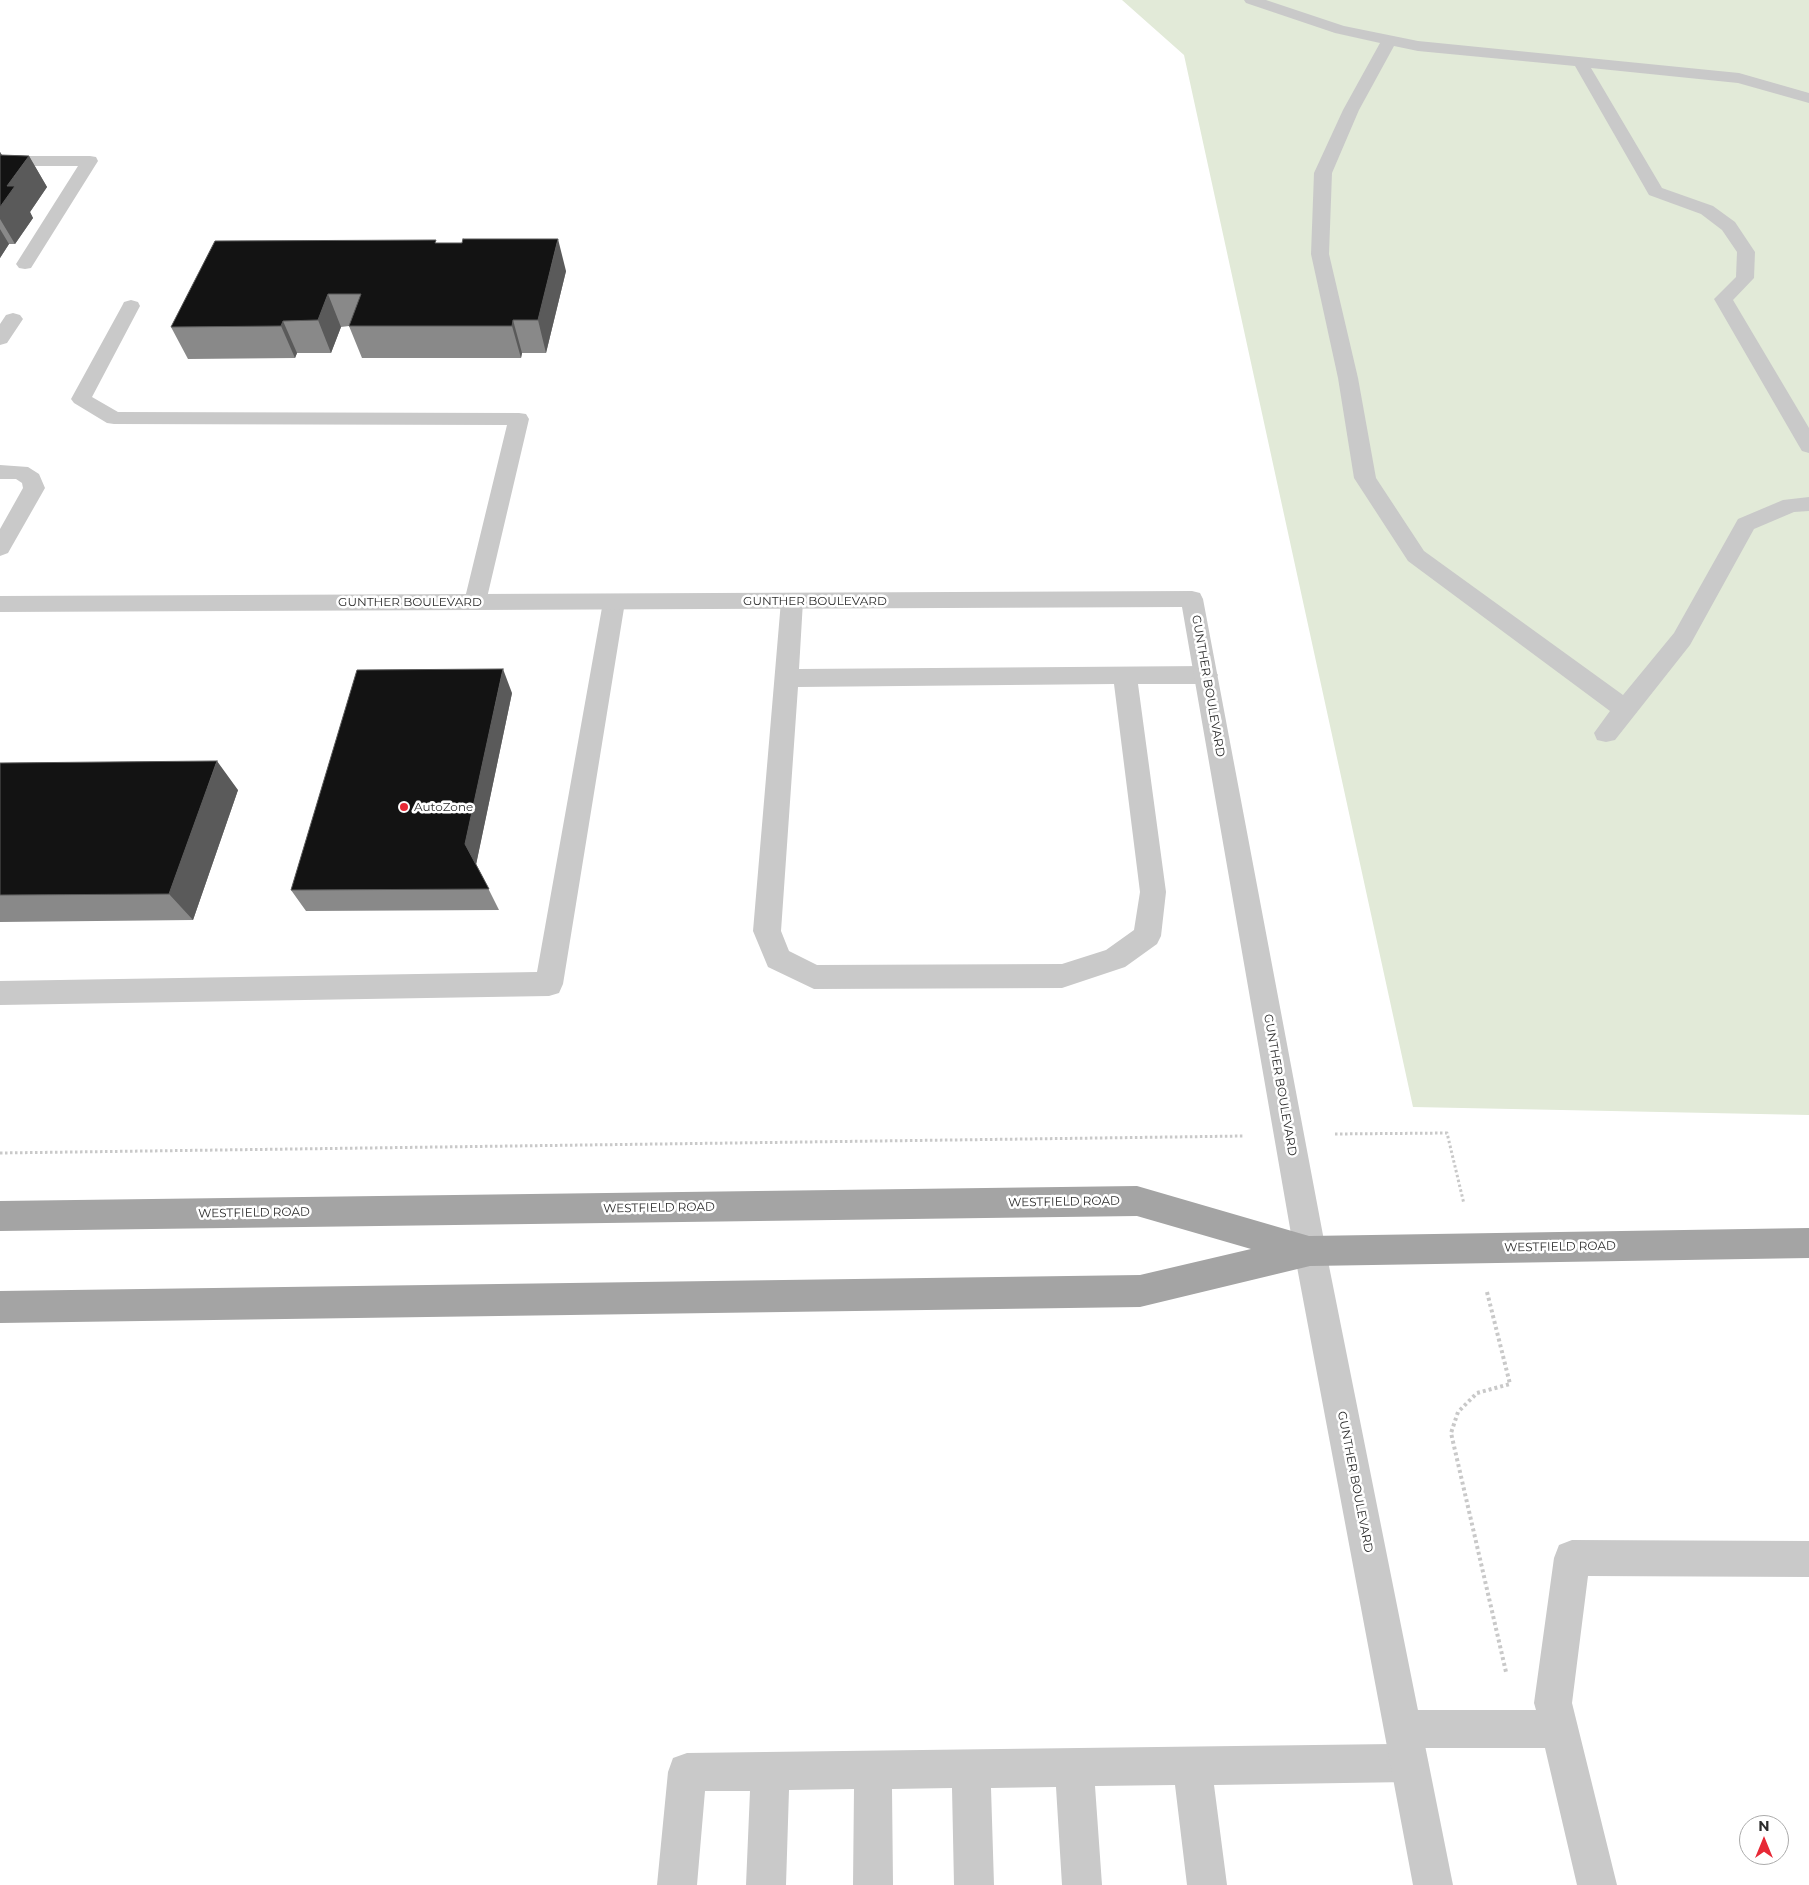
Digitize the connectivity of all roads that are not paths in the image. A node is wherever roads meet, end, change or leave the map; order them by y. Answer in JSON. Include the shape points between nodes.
{"nodes":[{"id":1,"x":1252,"y":0,"type":"edge"},
{"id":2,"x":1389,"y":40,"type":"junction"},
{"id":3,"x":1580,"y":62,"type":"junction"},
{"id":4,"x":1809,"y":98,"type":"edge"},
{"id":5,"x":0,"y":161,"type":"edge"},
{"id":6,"x":25,"y":264,"type":"dead end"},
{"id":7,"x":131,"y":306,"type":"dead end"},
{"id":8,"x":13,"y":320,"type":"dead end"},
{"id":9,"x":0,"y":339,"type":"edge"},
{"id":10,"x":1809,"y":446,"type":"edge"},
{"id":11,"x":0,"y":472,"type":"edge"},
{"id":12,"x":1809,"y":504,"type":"edge"},
{"id":13,"x":0,"y":548,"type":"edge"},
{"id":14,"x":792,"y":601,"type":"junction"},
{"id":15,"x":475,"y":602,"type":"junction"},
{"id":16,"x":614,"y":602,"type":"junction"},
{"id":17,"x":0,"y":604,"type":"edge"},
{"id":18,"x":1124,"y":676,"type":"junction"},
{"id":19,"x":1206,"y":676,"type":"junction"},
{"id":20,"x":786,"y":678,"type":"junction"},
{"id":21,"x":1625,"y":710,"type":"junction"},
{"id":22,"x":1606,"y":733,"type":"dead end"},
{"id":23,"x":0,"y":993,"type":"edge"},
{"id":24,"x":0,"y":1216,"type":"edge"},
{"id":25,"x":1809,"y":1243,"type":"edge"},
{"id":26,"x":1310,"y":1251,"type":"junction"},
{"id":27,"x":0,"y":1307,"type":"edge"},
{"id":28,"x":1809,"y":1559,"type":"edge"},
{"id":29,"x":1559,"y":1730,"type":"junction"},
{"id":30,"x":1406,"y":1746,"type":"junction"},
{"id":31,"x":1192,"y":1766,"type":"junction"},
{"id":32,"x":1074,"y":1767,"type":"junction"},
{"id":33,"x":873,"y":1769,"type":"junction"},
{"id":34,"x":970,"y":1769,"type":"junction"},
{"id":35,"x":770,"y":1770,"type":"junction"},
{"id":36,"x":677,"y":1885,"type":"edge"},
{"id":37,"x":766,"y":1885,"type":"edge"},
{"id":38,"x":873,"y":1885,"type":"edge"},
{"id":39,"x":974,"y":1885,"type":"edge"},
{"id":40,"x":1082,"y":1885,"type":"edge"},
{"id":41,"x":1207,"y":1885,"type":"edge"},
{"id":42,"x":1433,"y":1885,"type":"edge"},
{"id":43,"x":1597,"y":1885,"type":"edge"}],
"edges":[{"from":1,"to":2,"type":"street","via":[[1340,30]]},
{"from":2,"to":3,"type":"street","via":[[1418,46]]},
{"from":2,"to":21,"type":"street","via":[[1323,173],[1320,254],[1348,378],[1365,478],[1416,556]]},
{"from":3,"to":4,"type":"street","via":[[1739,78]]},
{"from":3,"to":10,"type":"street","via":[[1655,191],[1708,210],[1729,226],[1746,252],[1745,278],[1723,299]]},
{"from":5,"to":6,"type":"street","via":[[90,160]]},
{"from":7,"to":15,"type":"street","via":[[81,399],[114,418],[519,420]]},
{"from":8,"to":9,"type":"street"},
{"from":11,"to":13,"type":"street","via":[[20,472],[31,479],[34,488]]},
{"from":12,"to":21,"type":"street","via":[[1791,505],[1746,524],[1682,640]]},
{"from":14,"to":16,"type":"street","name":"GUNTHER BOULEVARD"},
{"from":14,"to":19,"type":"street","name":"GUNTHER BOULEVARD","via":[[1192,600]]},
{"from":14,"to":20,"type":"street"},
{"from":15,"to":16,"type":"street","name":"GUNTHER BOULEVARD"},
{"from":15,"to":17,"type":"street","name":"GUNTHER BOULEVARD"},
{"from":16,"to":23,"type":"street","via":[[549,984]]},
{"from":18,"to":19,"type":"street"},
{"from":18,"to":20,"type":"street"},
{"from":18,"to":20,"type":"street","via":[[1153,892],[1146,936],[1115,959],[1062,976],[814,977],[778,959],[767,931]]},
{"from":19,"to":26,"type":"street","name":"GUNTHER BOULEVARD"},
{"from":21,"to":22,"type":"street"},
{"from":24,"to":26,"type":"main road","name":"WESTFIELD ROAD","via":[[1137,1201]]},
{"from":25,"to":26,"type":"main road","name":"WESTFIELD ROAD"},
{"from":26,"to":27,"type":"main road","name":"WESTFIELD ROAD","via":[[1140,1291]]},
{"from":26,"to":30,"type":"street","name":"GUNTHER BOULEVARD"},
{"from":28,"to":29,"type":"street","via":[[1572,1558],[1553,1703]]},
{"from":29,"to":30,"type":"street"},
{"from":29,"to":43,"type":"street"},
{"from":30,"to":31,"type":"street"},
{"from":30,"to":42,"type":"street","name":"GUNTHER BOULEVARD"},
{"from":31,"to":32,"type":"street"},
{"from":31,"to":41,"type":"street"},
{"from":32,"to":34,"type":"street"},
{"from":32,"to":40,"type":"street"},
{"from":33,"to":34,"type":"street"},
{"from":33,"to":35,"type":"street"},
{"from":33,"to":38,"type":"street"},
{"from":34,"to":39,"type":"street"},
{"from":35,"to":36,"type":"street","via":[[687,1772]]},
{"from":35,"to":37,"type":"street"}]}
